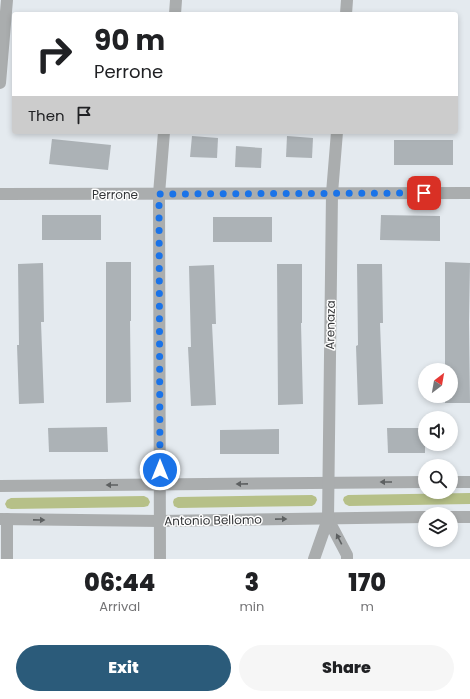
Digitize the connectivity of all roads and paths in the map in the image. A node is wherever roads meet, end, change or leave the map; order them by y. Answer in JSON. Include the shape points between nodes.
{"nodes":[{"id":1,"x":7,"y":0,"type":"edge"},
{"id":2,"x":176,"y":0,"type":"edge"},
{"id":3,"x":347,"y":0,"type":"edge"},
{"id":4,"x":175,"y":12,"type":"edge"},
{"id":5,"x":346,"y":12,"type":"edge"},
{"id":6,"x":0,"y":83,"type":"edge"},
{"id":7,"x":164,"y":134,"type":"edge"},
{"id":8,"x":337,"y":134,"type":"edge"},
{"id":9,"x":470,"y":192,"type":"edge"},
{"id":10,"x":0,"y":194,"type":"edge"},
{"id":11,"x":159,"y":194,"type":"junction"},
{"id":12,"x":332,"y":194,"type":"junction"},
{"id":13,"x":418,"y":482,"type":"edge"},
{"id":14,"x":458,"y":482,"type":"edge"},
{"id":15,"x":470,"y":482,"type":"edge"},
{"id":16,"x":328,"y":483,"type":"junction"},
{"id":17,"x":160,"y":485,"type":"junction"},
{"id":18,"x":0,"y":486,"type":"edge"},
{"id":19,"x":418,"y":517,"type":"edge"},
{"id":20,"x":458,"y":517,"type":"edge"},
{"id":21,"x":470,"y":517,"type":"edge"},
{"id":22,"x":3,"y":519,"type":"edge"},
{"id":23,"x":328,"y":519,"type":"junction"},
{"id":24,"x":160,"y":521,"type":"junction"},
{"id":25,"x":7,"y":559,"type":"edge"},
{"id":26,"x":160,"y":559,"type":"edge"},
{"id":27,"x":314,"y":559,"type":"edge"},
{"id":28,"x":347,"y":559,"type":"edge"}],
"edges":[{"from":1,"to":6,"type":"street"},
{"from":2,"to":4,"type":"street"},
{"from":3,"to":5,"type":"street"},
{"from":7,"to":11,"type":"street"},
{"from":8,"to":12,"type":"street","name":"Arenaza"},
{"from":9,"to":12,"type":"street","name":"Perrone"},
{"from":10,"to":11,"type":"street","name":"Perrone"},
{"from":11,"to":12,"type":"street","name":"Perrone"},
{"from":11,"to":17,"type":"street"},
{"from":12,"to":16,"type":"street","name":"Arenaza"},
{"from":13,"to":16,"type":"street","one_way":true},
{"from":14,"to":15,"type":"street"},
{"from":16,"to":17,"type":"street","one_way":true},
{"from":16,"to":23,"type":"street","name":"Arenaza"},
{"from":17,"to":18,"type":"street","one_way":true},
{"from":17,"to":24,"type":"street"},
{"from":19,"to":23,"type":"street","name":"Antonio Bellomo"},
{"from":20,"to":21,"type":"street"},
{"from":22,"to":24,"type":"street","name":"Antonio Bellomo","one_way":true},
{"from":22,"to":25,"type":"street"},
{"from":24,"to":23,"type":"street","name":"Antonio Bellomo","one_way":true},
{"from":23,"to":27,"type":"street","name":"Arenaza"},
{"from":28,"to":23,"type":"street","name":"Arenaza","one_way":true},
{"from":24,"to":26,"type":"street"}]}
